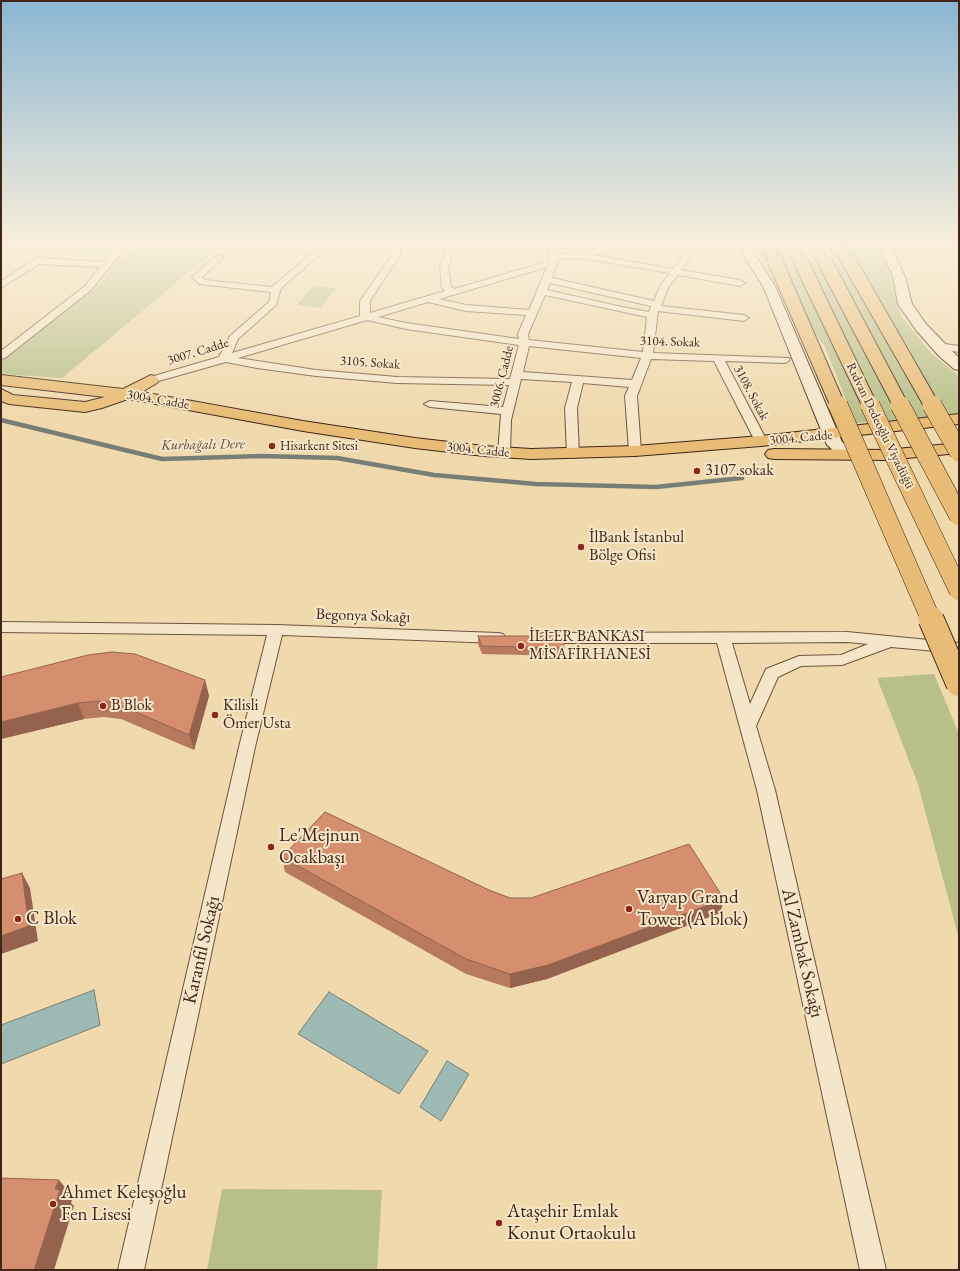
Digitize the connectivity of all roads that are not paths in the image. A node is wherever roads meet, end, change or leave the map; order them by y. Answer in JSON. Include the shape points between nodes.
{"nodes":[{"id":1,"x":70,"y":302,"type":"edge"},
{"id":2,"x":272,"y":302,"type":"edge"},
{"id":3,"x":365,"y":302,"type":"edge"},
{"id":4,"x":416,"y":302,"type":"edge"},
{"id":5,"x":442,"y":302,"type":"edge"},
{"id":6,"x":538,"y":302,"type":"edge"},
{"id":7,"x":588,"y":302,"type":"edge"},
{"id":8,"x":630,"y":302,"type":"edge"},
{"id":9,"x":657,"y":302,"type":"edge"},
{"id":10,"x":776,"y":302,"type":"edge"},
{"id":11,"x":793,"y":302,"type":"edge"},
{"id":12,"x":820,"y":302,"type":"edge"},
{"id":13,"x":846,"y":302,"type":"edge"},
{"id":14,"x":873,"y":302,"type":"edge"},
{"id":15,"x":905,"y":302,"type":"edge"},
{"id":16,"x":654,"y":309,"type":"junction"},
{"id":17,"x":533,"y":313,"type":"junction"},
{"id":18,"x":365,"y":317,"type":"junction"},
{"id":19,"x":744,"y":318,"type":"dead end"},
{"id":20,"x":525,"y":343,"type":"junction"},
{"id":21,"x":938,"y":346,"type":"junction"},
{"id":22,"x":959,"y":349,"type":"edge"},
{"id":23,"x":1,"y":356,"type":"edge"},
{"id":24,"x":648,"y":356,"type":"junction"},
{"id":25,"x":717,"y":357,"type":"junction"},
{"id":26,"x":224,"y":358,"type":"junction"},
{"id":27,"x":785,"y":360,"type":"dead end"},
{"id":28,"x":959,"y":366,"type":"edge"},
{"id":29,"x":516,"y":379,"type":"junction"},
{"id":30,"x":1,"y":380,"type":"edge"},
{"id":31,"x":151,"y":380,"type":"junction"},
{"id":32,"x":578,"y":380,"type":"junction"},
{"id":33,"x":635,"y":384,"type":"junction"},
{"id":34,"x":1,"y":394,"type":"edge"},
{"id":35,"x":116,"y":398,"type":"junction"},
{"id":36,"x":166,"y":401,"type":"junction"},
{"id":37,"x":430,"y":404,"type":"dead end"},
{"id":38,"x":508,"y":411,"type":"junction"},
{"id":39,"x":959,"y":419,"type":"edge"},
{"id":40,"x":830,"y":435,"type":"junction"},
{"id":41,"x":761,"y":441,"type":"junction"},
{"id":42,"x":959,"y":448,"type":"edge"},
{"id":43,"x":504,"y":452,"type":"junction"},
{"id":44,"x":635,"y":452,"type":"junction"},
{"id":45,"x":959,"y":452,"type":"edge"},
{"id":46,"x":847,"y":453,"type":"junction"},
{"id":47,"x":574,"y":454,"type":"junction"},
{"id":48,"x":959,"y":516,"type":"edge"},
{"id":49,"x":959,"y":591,"type":"edge"},
{"id":50,"x":1,"y":627,"type":"edge"},
{"id":51,"x":276,"y":630,"type":"junction"},
{"id":52,"x":515,"y":638,"type":"edge"},
{"id":53,"x":531,"y":638,"type":"edge"},
{"id":54,"x":723,"y":638,"type":"junction"},
{"id":55,"x":890,"y":641,"type":"junction"},
{"id":56,"x":959,"y":648,"type":"edge"},
{"id":57,"x":959,"y":684,"type":"edge"},
{"id":58,"x":748,"y":726,"type":"junction"},
{"id":59,"x":131,"y":1270,"type":"edge"},
{"id":60,"x":873,"y":1270,"type":"edge"}],
"edges":[{"from":1,"to":23,"type":"street"},
{"from":2,"to":26,"type":"street","via":[[234,338]]},
{"from":3,"to":18,"type":"street"},
{"from":4,"to":18,"type":"street","name":"3007. Cadde"},
{"from":5,"to":17,"type":"street","via":[[466,308]]},
{"from":6,"to":17,"type":"street","name":"3006. Cadde"},
{"from":7,"to":16,"type":"street","via":[[622,310]]},
{"from":8,"to":16,"type":"street"},
{"from":9,"to":16,"type":"street"},
{"from":10,"to":40,"type":"main road"},
{"from":11,"to":57,"type":"main road","bridge":true},
{"from":12,"to":49,"type":"main road","name":"Rıdvan Dedeoğlu Viyadüğü","bridge":true},
{"from":13,"to":48,"type":"main road","name":"Rıdvan Dedeoğlu Viyadüğü","bridge":true},
{"from":14,"to":45,"type":"main road","bridge":true},
{"from":15,"to":21,"type":"main road"},
{"from":16,"to":19,"type":"street"},
{"from":16,"to":24,"type":"street"},
{"from":17,"to":20,"type":"street","name":"3006. Cadde","via":[[523,334]]},
{"from":18,"to":20,"type":"street","name":"3104. Sokak","via":[[406,326]]},
{"from":18,"to":26,"type":"street","name":"3007. Cadde"},
{"from":20,"to":24,"type":"street","name":"3104. Sokak"},
{"from":20,"to":29,"type":"street","name":"3006. Cadde"},
{"from":21,"to":22,"type":"street"},
{"from":21,"to":28,"type":"main road"},
{"from":24,"to":25,"type":"street","name":"3104. Sokak"},
{"from":24,"to":33,"type":"street"},
{"from":25,"to":27,"type":"street","name":"3104. Sokak"},
{"from":25,"to":41,"type":"street","name":"3108. Sokak"},
{"from":26,"to":29,"type":"street","name":"3105. Sokak","via":[[316,373],[382,379]]},
{"from":26,"to":31,"type":"street","name":"3007. Cadde"},
{"from":29,"to":32,"type":"street","name":"3105. Sokak"},
{"from":29,"to":38,"type":"street","name":"3006. Cadde"},
{"from":30,"to":35,"type":"main road","name":"3004. Cadde"},
{"from":31,"to":35,"type":"main road"},
{"from":31,"to":35,"type":"main road"},
{"from":31,"to":36,"type":"main road","via":[[148,390],[157,398]]},
{"from":32,"to":33,"type":"street","name":"3105. Sokak"},
{"from":32,"to":47,"type":"street","via":[[571,408]]},
{"from":33,"to":44,"type":"street","via":[[631,396]]},
{"from":34,"to":35,"type":"main road","via":[[9,399],[85,407]]},
{"from":35,"to":36,"type":"main road","name":"3004. Cadde"},
{"from":35,"to":46,"type":"main road","name":"3004. Cadde","via":[[434,457],[507,464],[569,468],[629,466],[777,454]]},
{"from":36,"to":43,"type":"main road","name":"3004. Cadde","via":[[422,444]]},
{"from":37,"to":38,"type":"street"},
{"from":38,"to":43,"type":"street","name":"3006. Cadde"},
{"from":39,"to":40,"type":"main road","name":"3004. Cadde"},
{"from":40,"to":41,"type":"main road","name":"3004. Cadde"},
{"from":40,"to":46,"type":"main road","via":[[835,446]]},
{"from":41,"to":44,"type":"main road","name":"3004. Cadde"},
{"from":42,"to":46,"type":"main road","name":"3004. Cadde","via":[[886,455]]},
{"from":43,"to":47,"type":"main road","name":"3004. Cadde"},
{"from":44,"to":47,"type":"main road","name":"3004. Cadde"},
{"from":50,"to":51,"type":"street","name":"Begonya Sokağı"},
{"from":51,"to":52,"type":"street","name":"Begonya Sokağı"},
{"from":51,"to":59,"type":"street","name":"Karanfil Sokağı","via":[[247,747]]},
{"from":53,"to":54,"type":"street"},
{"from":54,"to":55,"type":"street","via":[[847,637]]},
{"from":54,"to":58,"type":"street","name":"Al Zambak Sokağı"},
{"from":55,"to":56,"type":"street"},
{"from":55,"to":58,"type":"street","via":[[842,660],[799,661],[772,673]]},
{"from":58,"to":60,"type":"street","name":"Al Zambak Sokağı","via":[[766,790]]}]}
